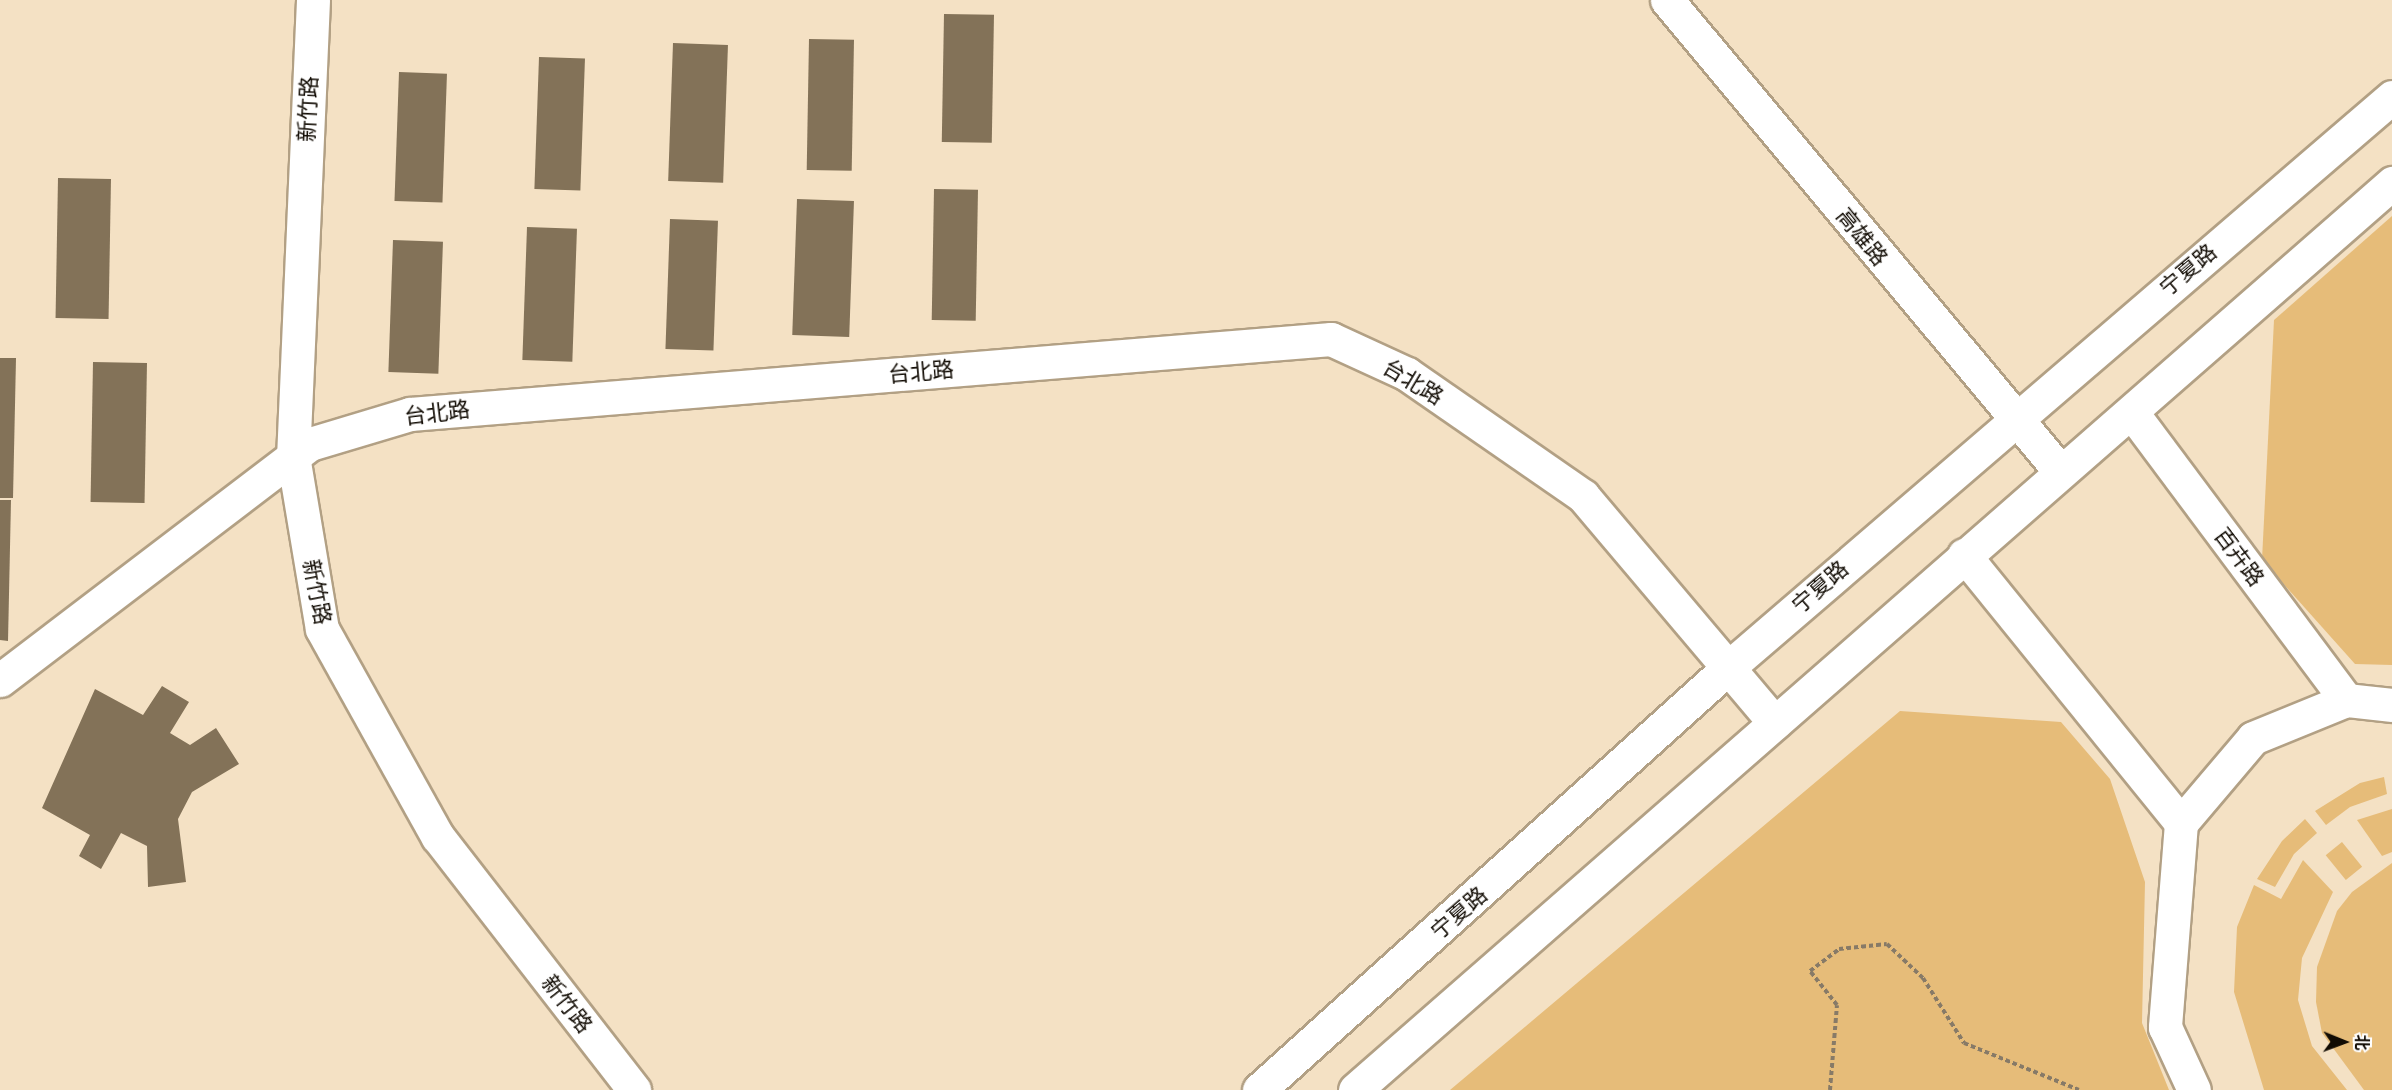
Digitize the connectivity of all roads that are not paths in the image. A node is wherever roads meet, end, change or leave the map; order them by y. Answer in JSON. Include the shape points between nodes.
{"nodes":[{"id":1,"x":313,"y":0,"type":"edge"},
{"id":2,"x":1667,"y":0,"type":"edge"},
{"id":3,"x":2392,"y":97,"type":"edge"},
{"id":4,"x":2392,"y":183,"type":"edge"},
{"id":5,"x":2133,"y":414,"type":"junction"},
{"id":6,"x":2012,"y":419,"type":"junction"},
{"id":7,"x":293,"y":456,"type":"junction"},
{"id":8,"x":2060,"y":471,"type":"junction"},
{"id":9,"x":1964,"y":555,"type":"junction"},
{"id":10,"x":1730,"y":666,"type":"junction"},
{"id":11,"x":0,"y":680,"type":"edge"},
{"id":12,"x":2346,"y":700,"type":"junction"},
{"id":13,"x":2392,"y":705,"type":"edge"},
{"id":14,"x":1775,"y":723,"type":"junction"},
{"id":15,"x":2181,"y":822,"type":"junction"},
{"id":16,"x":634,"y":1090,"type":"edge"},
{"id":17,"x":1259,"y":1090,"type":"edge"},
{"id":18,"x":1355,"y":1090,"type":"edge"},
{"id":19,"x":2194,"y":1090,"type":"edge"}],
"edges":[{"from":1,"to":7,"type":"street","name":"新竹路"},
{"from":2,"to":6,"type":"street","name":"高雄路"},
{"from":3,"to":6,"type":"street","name":"宁夏路"},
{"from":4,"to":5,"type":"street"},
{"from":5,"to":8,"type":"street"},
{"from":5,"to":12,"type":"street","name":"百卉路"},
{"from":6,"to":8,"type":"street","name":"高雄路"},
{"from":6,"to":10,"type":"street","name":"宁夏路"},
{"from":7,"to":10,"type":"street","name":"台北路","via":[[310,444],[410,414],[1332,339],[1407,374],[1583,496]]},
{"from":7,"to":11,"type":"street","name":"台北路"},
{"from":7,"to":16,"type":"street","name":"新竹路","via":[[322,629],[438,837]]},
{"from":8,"to":9,"type":"street"},
{"from":9,"to":14,"type":"street"},
{"from":9,"to":15,"type":"street"},
{"from":10,"to":14,"type":"street","name":"台北路"},
{"from":10,"to":17,"type":"street","name":"宁夏路"},
{"from":12,"to":13,"type":"street"},
{"from":12,"to":15,"type":"street","via":[[2253,738]]},
{"from":14,"to":18,"type":"street"},
{"from":15,"to":19,"type":"street","via":[[2166,1027]]}]}
